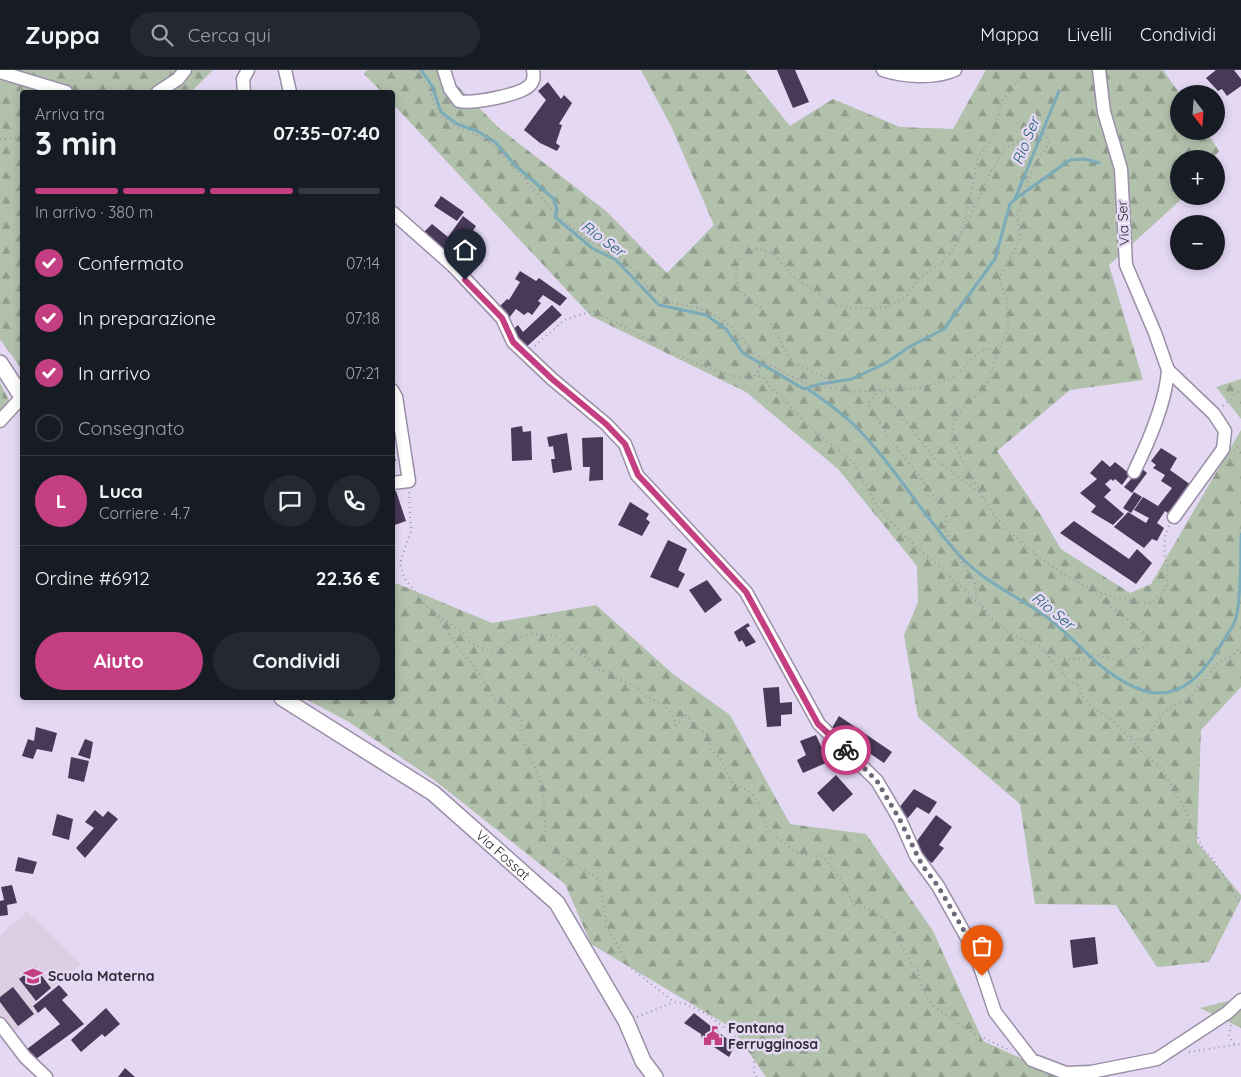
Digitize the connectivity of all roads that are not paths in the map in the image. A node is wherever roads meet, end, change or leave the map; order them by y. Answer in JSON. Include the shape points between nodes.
{"nodes":[{"id":1,"x":185,"y":70,"type":"edge"},
{"id":2,"x":248,"y":70,"type":"edge"},
{"id":3,"x":285,"y":70,"type":"edge"},
{"id":4,"x":444,"y":70,"type":"edge"},
{"id":5,"x":533,"y":70,"type":"edge"},
{"id":6,"x":883,"y":70,"type":"edge"},
{"id":7,"x":955,"y":70,"type":"edge"},
{"id":8,"x":1099,"y":70,"type":"edge"},
{"id":9,"x":0,"y":72,"type":"edge"},
{"id":10,"x":59,"y":90,"type":"edge"},
{"id":11,"x":161,"y":90,"type":"edge"},
{"id":12,"x":244,"y":90,"type":"edge"},
{"id":13,"x":290,"y":90,"type":"edge"},
{"id":14,"x":395,"y":215,"type":"edge"},
{"id":15,"x":0,"y":363,"type":"edge"},
{"id":16,"x":1168,"y":370,"type":"junction"},
{"id":17,"x":20,"y":394,"type":"edge"},
{"id":18,"x":395,"y":396,"type":"edge"},
{"id":19,"x":20,"y":399,"type":"edge"},
{"id":20,"x":0,"y":421,"type":"edge"},
{"id":21,"x":1134,"y":472,"type":"dead end"},
{"id":22,"x":395,"y":483,"type":"edge"},
{"id":23,"x":1174,"y":517,"type":"road end"},
{"id":24,"x":285,"y":700,"type":"edge"},
{"id":25,"x":1240,"y":1001,"type":"edge"},
{"id":26,"x":0,"y":1024,"type":"edge"},
{"id":27,"x":46,"y":1077,"type":"edge"},
{"id":28,"x":655,"y":1077,"type":"edge"}],
"edges":[{"from":1,"to":11,"type":"street"},
{"from":2,"to":12,"type":"street","via":[[243,79]]},
{"from":3,"to":13,"type":"street"},
{"from":4,"to":5,"type":"street","via":[[459,101],[467,103],[524,89],[531,84]]},
{"from":6,"to":7,"type":"street","via":[[896,74],[945,74]]},
{"from":8,"to":16,"type":"street","name":"Via Ser","via":[[1104,112],[1121,169],[1126,265]]},
{"from":9,"to":10,"type":"street"},
{"from":14,"to":25,"type":"street","via":[[453,266],[502,318],[513,342],[625,444],[638,475],[746,592],[818,724],[877,781],[916,856],[938,886],[975,952],[995,1012],[1032,1060],[1066,1073],[1091,1072],[1156,1058],[1176,1048]]},
{"from":15,"to":17,"type":"street"},
{"from":16,"to":21,"type":"street","name":"Via Ser","via":[[1159,413]]},
{"from":16,"to":23,"type":"street","name":"Via Ser","via":[[1214,414],[1225,430],[1223,449]]},
{"from":18,"to":22,"type":"street","via":[[409,481]]},
{"from":19,"to":20,"type":"street"},
{"from":24,"to":28,"type":"street","name":"Via Fossat","via":[[432,793],[557,904],[626,1021],[643,1061]]},
{"from":26,"to":27,"type":"street","via":[[25,1057]]}]}
